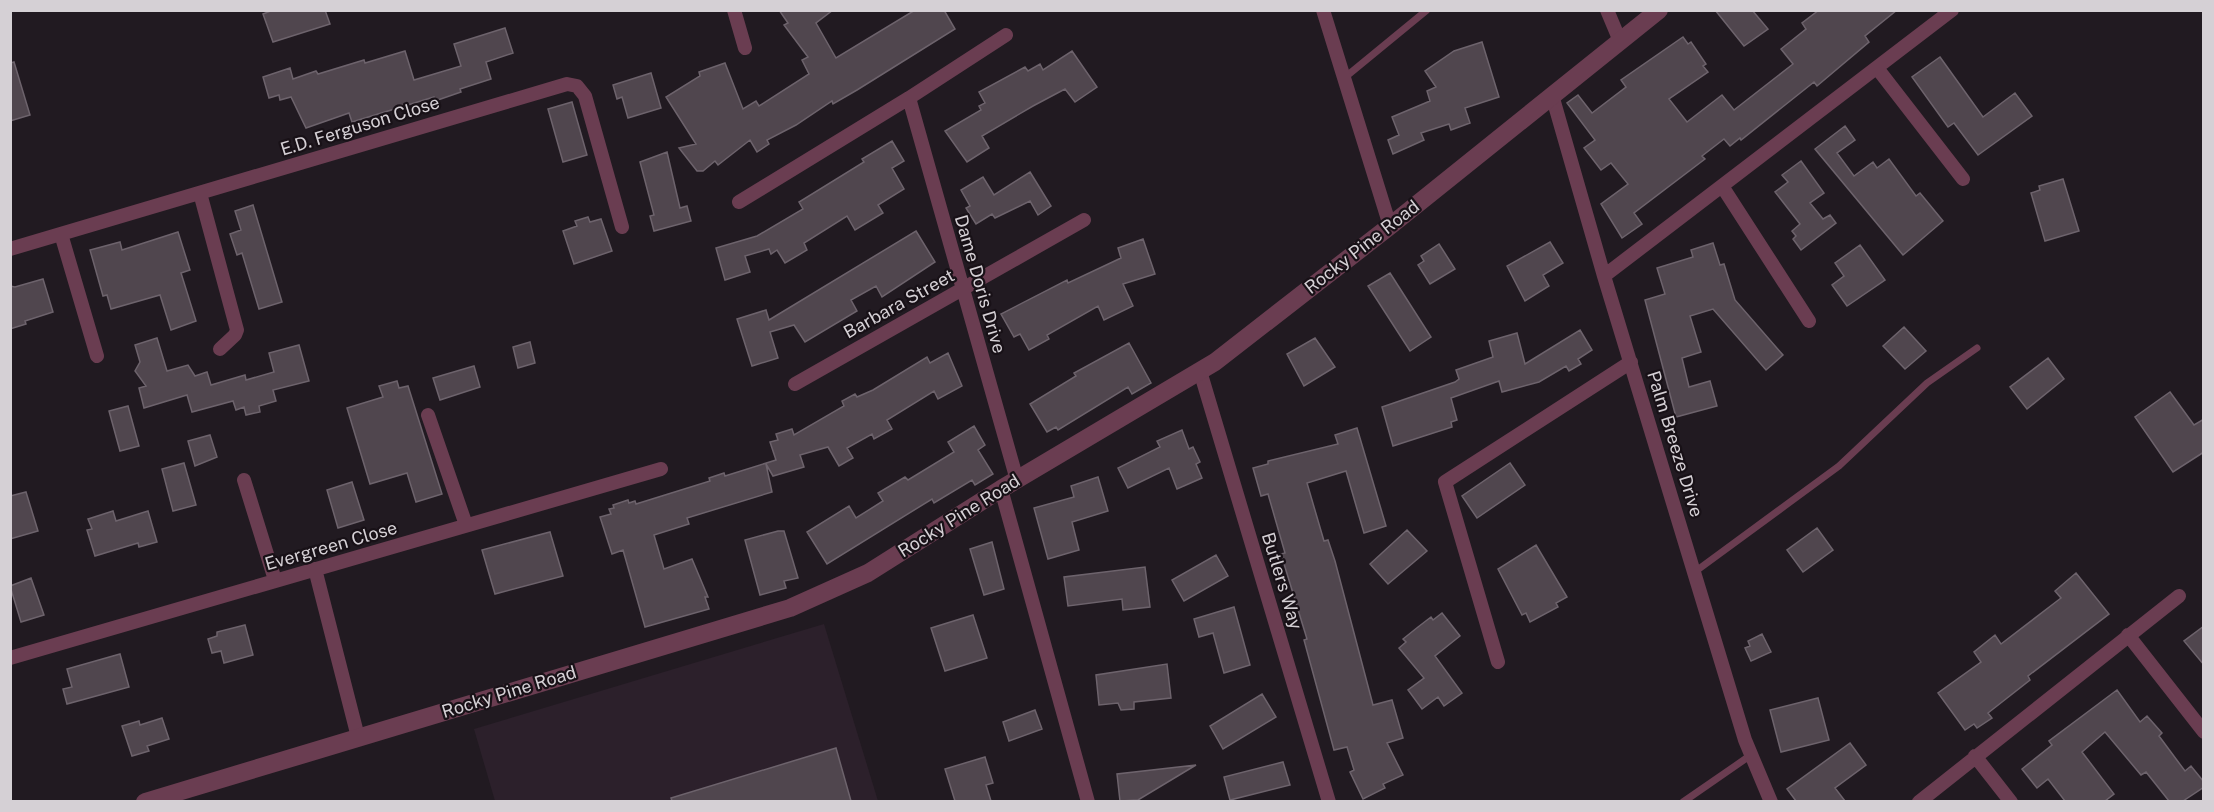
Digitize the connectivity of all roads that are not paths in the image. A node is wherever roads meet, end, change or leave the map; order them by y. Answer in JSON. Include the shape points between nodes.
{"nodes":[{"id":1,"x":734,"y":10,"type":"edge"},
{"id":2,"x":1323,"y":10,"type":"edge"},
{"id":3,"x":1427,"y":10,"type":"edge"},
{"id":4,"x":1606,"y":10,"type":"edge"},
{"id":5,"x":1659,"y":10,"type":"edge"},
{"id":6,"x":1952,"y":10,"type":"edge"},
{"id":7,"x":1006,"y":35,"type":"dead end"},
{"id":8,"x":1620,"y":41,"type":"junction"},
{"id":9,"x":745,"y":48,"type":"dead end"},
{"id":10,"x":1877,"y":68,"type":"junction"},
{"id":11,"x":1343,"y":79,"type":"junction"},
{"id":12,"x":1552,"y":95,"type":"junction"},
{"id":13,"x":909,"y":98,"type":"junction"},
{"id":14,"x":1964,"y":179,"type":"dead end"},
{"id":15,"x":1722,"y":186,"type":"junction"},
{"id":16,"x":200,"y":193,"type":"junction"},
{"id":17,"x":739,"y":202,"type":"dead end"},
{"id":18,"x":1084,"y":220,"type":"dead end"},
{"id":19,"x":1390,"y":226,"type":"junction"},
{"id":20,"x":622,"y":227,"type":"dead end"},
{"id":21,"x":61,"y":234,"type":"junction"},
{"id":22,"x":10,"y":249,"type":"edge"},
{"id":23,"x":1604,"y":276,"type":"junction"},
{"id":24,"x":963,"y":288,"type":"junction"},
{"id":25,"x":1809,"y":321,"type":"dead end"},
{"id":26,"x":1977,"y":348,"type":"dead end"},
{"id":27,"x":220,"y":349,"type":"dead end"},
{"id":28,"x":97,"y":356,"type":"dead end"},
{"id":29,"x":1631,"y":362,"type":"junction"},
{"id":30,"x":1200,"y":371,"type":"junction"},
{"id":31,"x":795,"y":384,"type":"dead end"},
{"id":32,"x":428,"y":415,"type":"dead end"},
{"id":33,"x":662,"y":469,"type":"dead end"},
{"id":34,"x":244,"y":480,"type":"dead end"},
{"id":35,"x":1017,"y":480,"type":"junction"},
{"id":36,"x":1001,"y":489,"type":"junction"},
{"id":37,"x":466,"y":525,"type":"junction"},
{"id":38,"x":315,"y":569,"type":"junction"},
{"id":39,"x":1696,"y":571,"type":"junction"},
{"id":40,"x":275,"y":580,"type":"junction"},
{"id":41,"x":2179,"y":596,"type":"dead end"},
{"id":42,"x":2128,"y":635,"type":"junction"},
{"id":43,"x":10,"y":658,"type":"edge"},
{"id":44,"x":1498,"y":662,"type":"dead end"},
{"id":45,"x":2204,"y":732,"type":"edge"},
{"id":46,"x":358,"y":737,"type":"junction"},
{"id":47,"x":1751,"y":755,"type":"junction"},
{"id":48,"x":1975,"y":756,"type":"junction"},
{"id":49,"x":145,"y":801,"type":"edge"},
{"id":50,"x":1088,"y":801,"type":"edge"},
{"id":51,"x":1329,"y":801,"type":"edge"},
{"id":52,"x":1683,"y":801,"type":"edge"},
{"id":53,"x":1771,"y":801,"type":"edge"},
{"id":54,"x":1919,"y":801,"type":"edge"},
{"id":55,"x":2011,"y":801,"type":"edge"}],
"edges":[{"from":1,"to":9,"type":"street"},
{"from":2,"to":11,"type":"street"},
{"from":3,"to":11,"type":"lane"},
{"from":4,"to":8,"type":"street"},
{"from":5,"to":8,"type":"street","name":"Rocky Pine Road"},
{"from":6,"to":10,"type":"street"},
{"from":7,"to":13,"type":"street"},
{"from":8,"to":12,"type":"street","name":"Rocky Pine Road"},
{"from":10,"to":14,"type":"street"},
{"from":10,"to":15,"type":"street"},
{"from":11,"to":19,"type":"street"},
{"from":12,"to":19,"type":"street","name":"Rocky Pine Road"},
{"from":12,"to":23,"type":"street","name":"Palm Breeze Drive"},
{"from":13,"to":17,"type":"street"},
{"from":13,"to":24,"type":"street","name":"Dame Doris Drive"},
{"from":15,"to":23,"type":"street"},
{"from":15,"to":25,"type":"street"},
{"from":16,"to":20,"type":"street","name":"E.D. Ferguson Close","via":[[571,84],[585,96]]},
{"from":16,"to":21,"type":"street","name":"E.D. Ferguson Close"},
{"from":16,"to":27,"type":"street","via":[[237,330]]},
{"from":18,"to":24,"type":"street","name":"Barbara Street"},
{"from":19,"to":30,"type":"street","name":"Rocky Pine Road"},
{"from":21,"to":22,"type":"street","name":"E.D. Ferguson Close"},
{"from":21,"to":28,"type":"street"},
{"from":23,"to":29,"type":"street","name":"Palm Breeze Drive"},
{"from":24,"to":31,"type":"street","name":"Barbara Street"},
{"from":24,"to":35,"type":"street","name":"Dame Doris Drive"},
{"from":26,"to":39,"type":"lane","via":[[1927,383],[1870,441],[1839,466]]},
{"from":29,"to":39,"type":"street","name":"Palm Breeze Drive"},
{"from":29,"to":44,"type":"street","via":[[1445,482]]},
{"from":30,"to":35,"type":"street","name":"Rocky Pine Road"},
{"from":30,"to":51,"type":"street","name":"Butlers Way"},
{"from":32,"to":37,"type":"street"},
{"from":33,"to":37,"type":"street","name":"Evergreen Close"},
{"from":34,"to":40,"type":"street"},
{"from":35,"to":36,"type":"street","name":"Rocky Pine Road"},
{"from":36,"to":46,"type":"street","name":"Rocky Pine Road","via":[[868,573],[812,600]]},
{"from":36,"to":50,"type":"street"},
{"from":37,"to":38,"type":"street","name":"Evergreen Close"},
{"from":38,"to":40,"type":"street","name":"Evergreen Close"},
{"from":38,"to":46,"type":"street"},
{"from":39,"to":47,"type":"street","name":"Palm Breeze Drive"},
{"from":40,"to":43,"type":"street","name":"Evergreen Close"},
{"from":41,"to":42,"type":"street"},
{"from":42,"to":45,"type":"street"},
{"from":42,"to":48,"type":"street"},
{"from":46,"to":49,"type":"street","name":"Rocky Pine Road"},
{"from":47,"to":52,"type":"lane"},
{"from":47,"to":53,"type":"street","name":"Palm Breeze Drive"},
{"from":48,"to":54,"type":"street"},
{"from":48,"to":55,"type":"street"}]}
